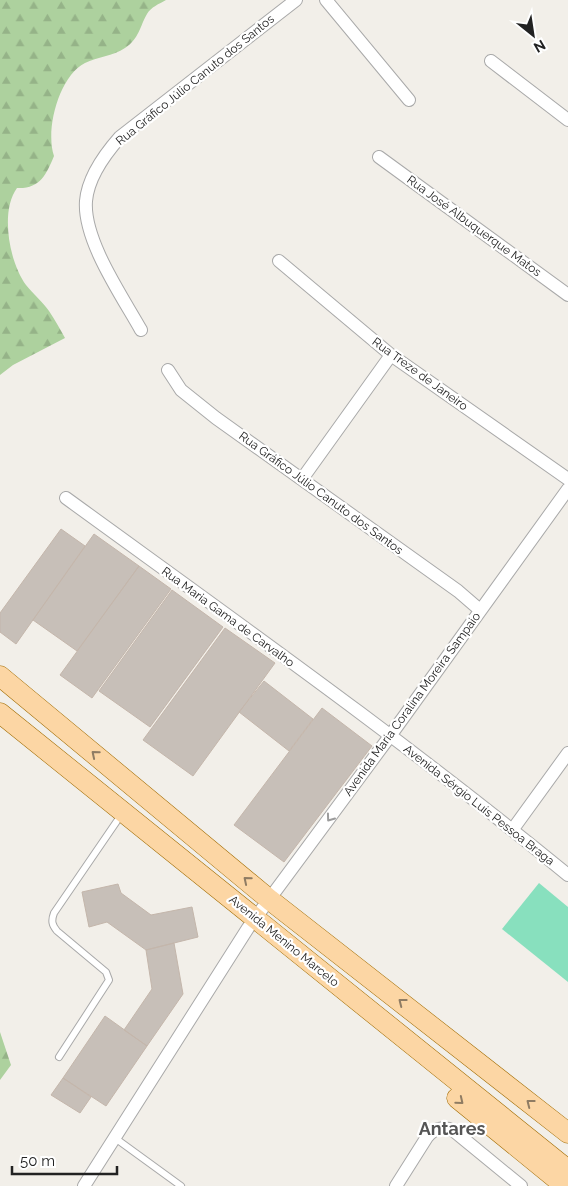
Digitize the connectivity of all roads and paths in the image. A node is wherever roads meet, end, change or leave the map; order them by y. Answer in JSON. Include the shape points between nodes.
{"nodes":[{"id":1,"x":296,"y":0,"type":"edge"},
{"id":2,"x":326,"y":0,"type":"edge"},
{"id":3,"x":491,"y":61,"type":"dead end"},
{"id":4,"x":409,"y":100,"type":"dead end"},
{"id":5,"x":568,"y":120,"type":"edge"},
{"id":6,"x":379,"y":157,"type":"dead end"},
{"id":7,"x":279,"y":261,"type":"dead end"},
{"id":8,"x":568,"y":296,"type":"edge"},
{"id":9,"x":141,"y":330,"type":"dead end"},
{"id":10,"x":391,"y":355,"type":"junction"},
{"id":11,"x":168,"y":370,"type":"dead end"},
{"id":12,"x":302,"y":479,"type":"junction"},
{"id":13,"x":568,"y":479,"type":"edge"},
{"id":14,"x":568,"y":489,"type":"edge"},
{"id":15,"x":66,"y":498,"type":"dead end"},
{"id":16,"x":480,"y":610,"type":"junction"},
{"id":17,"x":0,"y":676,"type":"edge"},
{"id":18,"x":0,"y":713,"type":"edge"},
{"id":19,"x":0,"y":730,"type":"edge"},
{"id":20,"x":390,"y":736,"type":"junction"},
{"id":21,"x":568,"y":753,"type":"edge"},
{"id":22,"x":116,"y":772,"type":"junction"},
{"id":23,"x":117,"y":821,"type":"junction"},
{"id":24,"x":513,"y":830,"type":"junction"},
{"id":25,"x":152,"y":835,"type":"junction"},
{"id":26,"x":568,"y":875,"type":"edge"},
{"id":27,"x":270,"y":900,"type":"junction"},
{"id":28,"x":252,"y":923,"type":"junction"},
{"id":29,"x":60,"y":1058,"type":"dead end"},
{"id":30,"x":568,"y":1133,"type":"edge"},
{"id":31,"x":115,"y":1138,"type":"junction"},
{"id":32,"x":568,"y":1170,"type":"edge"},
{"id":33,"x":84,"y":1186,"type":"edge"},
{"id":34,"x":181,"y":1186,"type":"edge"},
{"id":35,"x":396,"y":1186,"type":"edge"},
{"id":36,"x":522,"y":1186,"type":"edge"},
{"id":37,"x":565,"y":1186,"type":"edge"}],
"edges":[{"from":1,"to":9,"type":"street","name":"Rua Gráfico Júlio Canuto dos Santos","via":[[120,137],[92,179],[86,200],[89,228],[97,250]]},
{"from":2,"to":4,"type":"street"},
{"from":3,"to":5,"type":"street"},
{"from":6,"to":8,"type":"street","name":"Rua José Albuquerque Matos"},
{"from":7,"to":10,"type":"street","name":"Rua Treze de Janeiro"},
{"from":10,"to":12,"type":"street"},
{"from":10,"to":13,"type":"street","name":"Rua Treze de Janeiro"},
{"from":11,"to":12,"type":"street","name":"Rua Gráfico Júlio Canuto dos Santos","via":[[181,390]]},
{"from":12,"to":16,"type":"street","name":"Rua Gráfico Júlio Canuto dos Santos"},
{"from":14,"to":16,"type":"street","name":"Avenida Maria Coralina Moreira Sampaio"},
{"from":15,"to":20,"type":"street","name":"Rua Maria Gama de Carvalho"},
{"from":16,"to":20,"type":"street","name":"Avenida Maria Coralina Moreira Sampaio"},
{"from":22,"to":17,"type":"main road","one_way":true},
{"from":18,"to":25,"type":"main road","name":"Avenida Menino Marcelo"},
{"from":19,"to":23,"type":"main road","name":"Avenida Menino Marcelo"},
{"from":20,"to":24,"type":"street","name":"Avenida Sérgio Luís Pessoa Braga"},
{"from":20,"to":27,"type":"street","name":"Avenida Maria Coralina Moreira Sampaio","one_way":true},
{"from":21,"to":24,"type":"street"},
{"from":22,"to":25,"type":"main road"},
{"from":27,"to":22,"type":"main road","one_way":true},
{"from":23,"to":28,"type":"main road","name":"Avenida Menino Marcelo"},
{"from":23,"to":29,"type":"lane","via":[[52,919],[53,926],[106,972],[109,980]]},
{"from":24,"to":26,"type":"street","name":"Avenida Sérgio Luís Pessoa Braga"},
{"from":25,"to":28,"type":"main road","name":"Avenida Menino Marcelo"},
{"from":27,"to":28,"type":"street","name":"Avenida Maria Coralina Moreira Sampaio"},
{"from":30,"to":27,"type":"main road","one_way":true},
{"from":28,"to":31,"type":"street","name":"Avenida Maria Coralina Moreira Sampaio"},
{"from":28,"to":32,"type":"main road","name":"Avenida Menino Marcelo"},
{"from":28,"to":37,"type":"main road","name":"Avenida Menino Marcelo","one_way":true},
{"from":31,"to":33,"type":"street","name":"Avenida Maria Coralina Moreira Sampaio"},
{"from":31,"to":34,"type":"lane"},
{"from":35,"to":36,"type":"street","via":[[430,1132],[437,1129],[454,1131]]}]}
